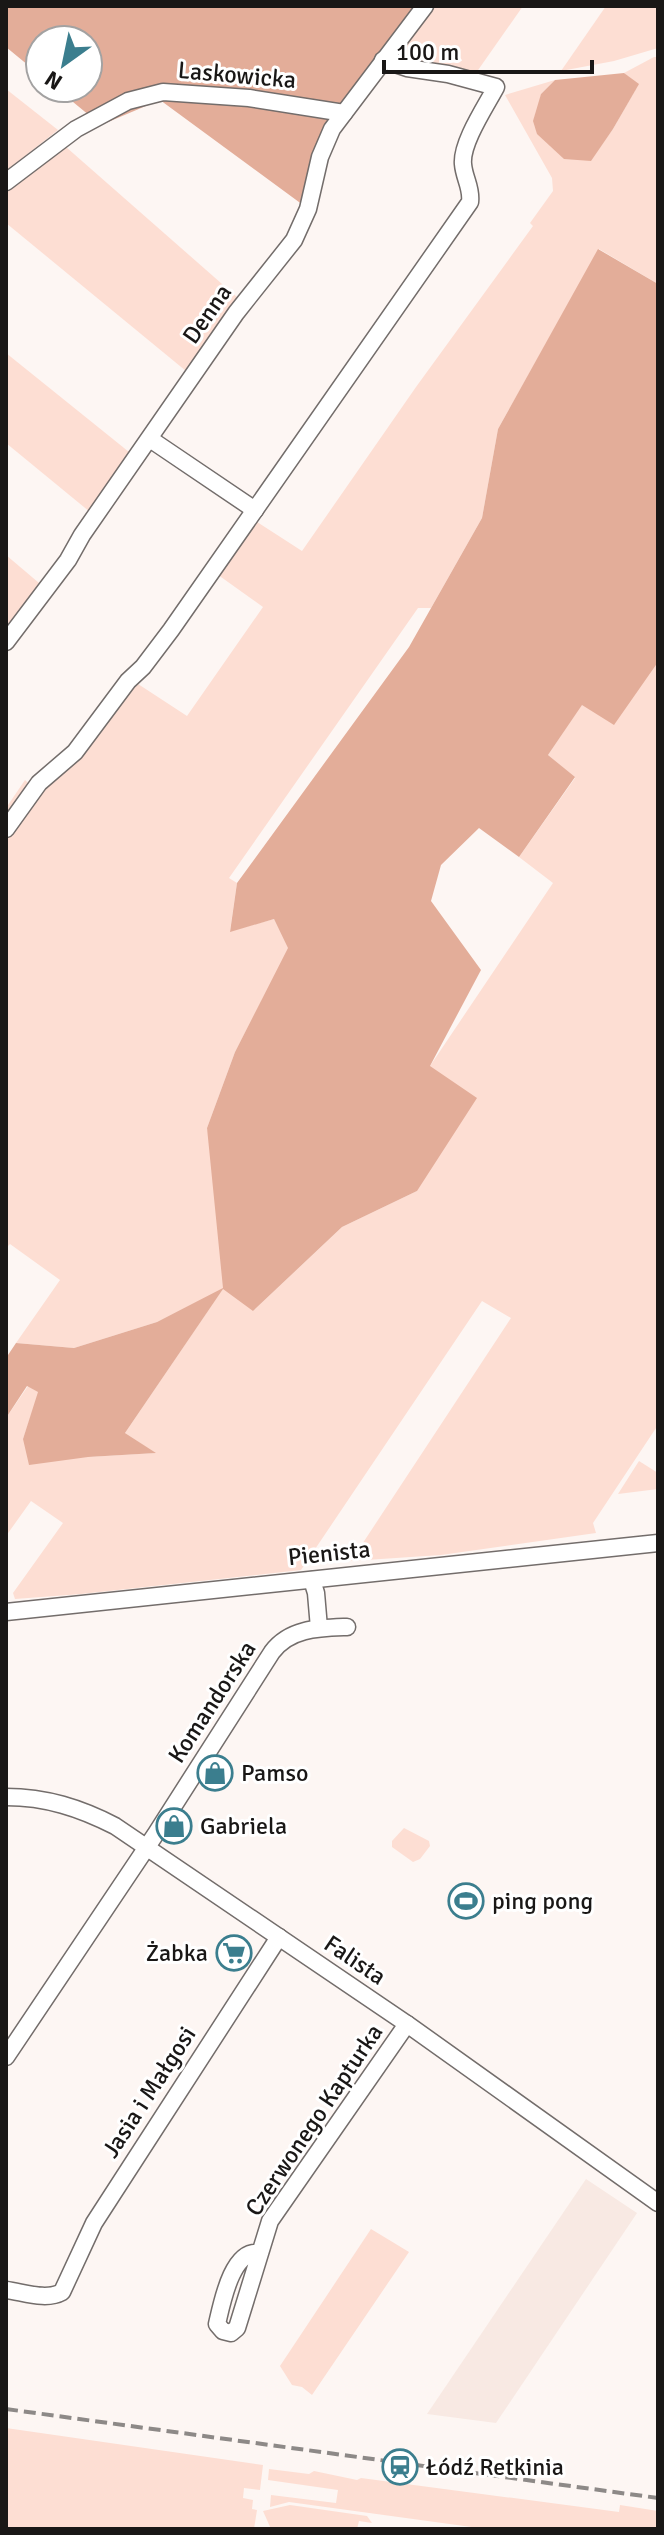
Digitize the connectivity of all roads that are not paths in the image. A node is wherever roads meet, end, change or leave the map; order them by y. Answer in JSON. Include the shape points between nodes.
{"nodes":[{"id":1,"x":425,"y":6,"type":"edge"},
{"id":2,"x":383,"y":60,"type":"junction"},
{"id":3,"x":344,"y":113,"type":"junction"},
{"id":4,"x":6,"y":182,"type":"edge"},
{"id":5,"x":150,"y":439,"type":"junction"},
{"id":6,"x":255,"y":510,"type":"junction"},
{"id":7,"x":6,"y":642,"type":"edge"},
{"id":8,"x":6,"y":829,"type":"edge"},
{"id":9,"x":658,"y":1543,"type":"edge"},
{"id":10,"x":312,"y":1580,"type":"junction"},
{"id":11,"x":6,"y":1612,"type":"edge"},
{"id":12,"x":347,"y":1627,"type":"dead end"},
{"id":13,"x":319,"y":1628,"type":"junction"},
{"id":14,"x":6,"y":1797,"type":"edge"},
{"id":15,"x":147,"y":1847,"type":"junction"},
{"id":16,"x":279,"y":1937,"type":"junction"},
{"id":17,"x":407,"y":2024,"type":"junction"},
{"id":18,"x":6,"y":2057,"type":"edge"},
{"id":19,"x":658,"y":2203,"type":"edge"},
{"id":20,"x":6,"y":2290,"type":"edge"},
{"id":21,"x":231,"y":2333,"type":"dead end"}],
"edges":[{"from":1,"to":2,"type":"street","name":"Denna"},
{"from":2,"to":3,"type":"street","name":"Denna"},
{"from":2,"to":6,"type":"street","via":[[496,87],[462,162],[470,202]]},
{"from":3,"to":4,"type":"street","name":"Laskowicka","via":[[163,92],[128,101],[86,124]]},
{"from":3,"to":5,"type":"street","name":"Denna","via":[[320,157],[308,209],[294,240],[236,313]]},
{"from":5,"to":6,"type":"street"},
{"from":5,"to":7,"type":"street","name":"Denna"},
{"from":6,"to":8,"type":"street","via":[[143,667],[75,752],[39,783]]},
{"from":9,"to":10,"type":"street","name":"Pienista"},
{"from":10,"to":11,"type":"street","name":"Pienista"},
{"from":10,"to":13,"type":"street"},
{"from":12,"to":13,"type":"street","name":"Komandorska"},
{"from":13,"to":15,"type":"street","name":"Komandorska","via":[[292,1634],[272,1652]]},
{"from":14,"to":15,"type":"street","name":"Falista","via":[[68,1805]]},
{"from":15,"to":16,"type":"street","name":"Falista"},
{"from":15,"to":18,"type":"street","name":"Komandorska"},
{"from":16,"to":17,"type":"street","name":"Falista"},
{"from":16,"to":20,"type":"street","name":"Jasia i Małgosi","via":[[110,2197],[62,2292],[55,2296]]},
{"from":17,"to":19,"type":"street","name":"Falista"},
{"from":17,"to":21,"type":"street","name":"Czerwonego Kapturka","via":[[270,2221],[237,2328]]}]}
